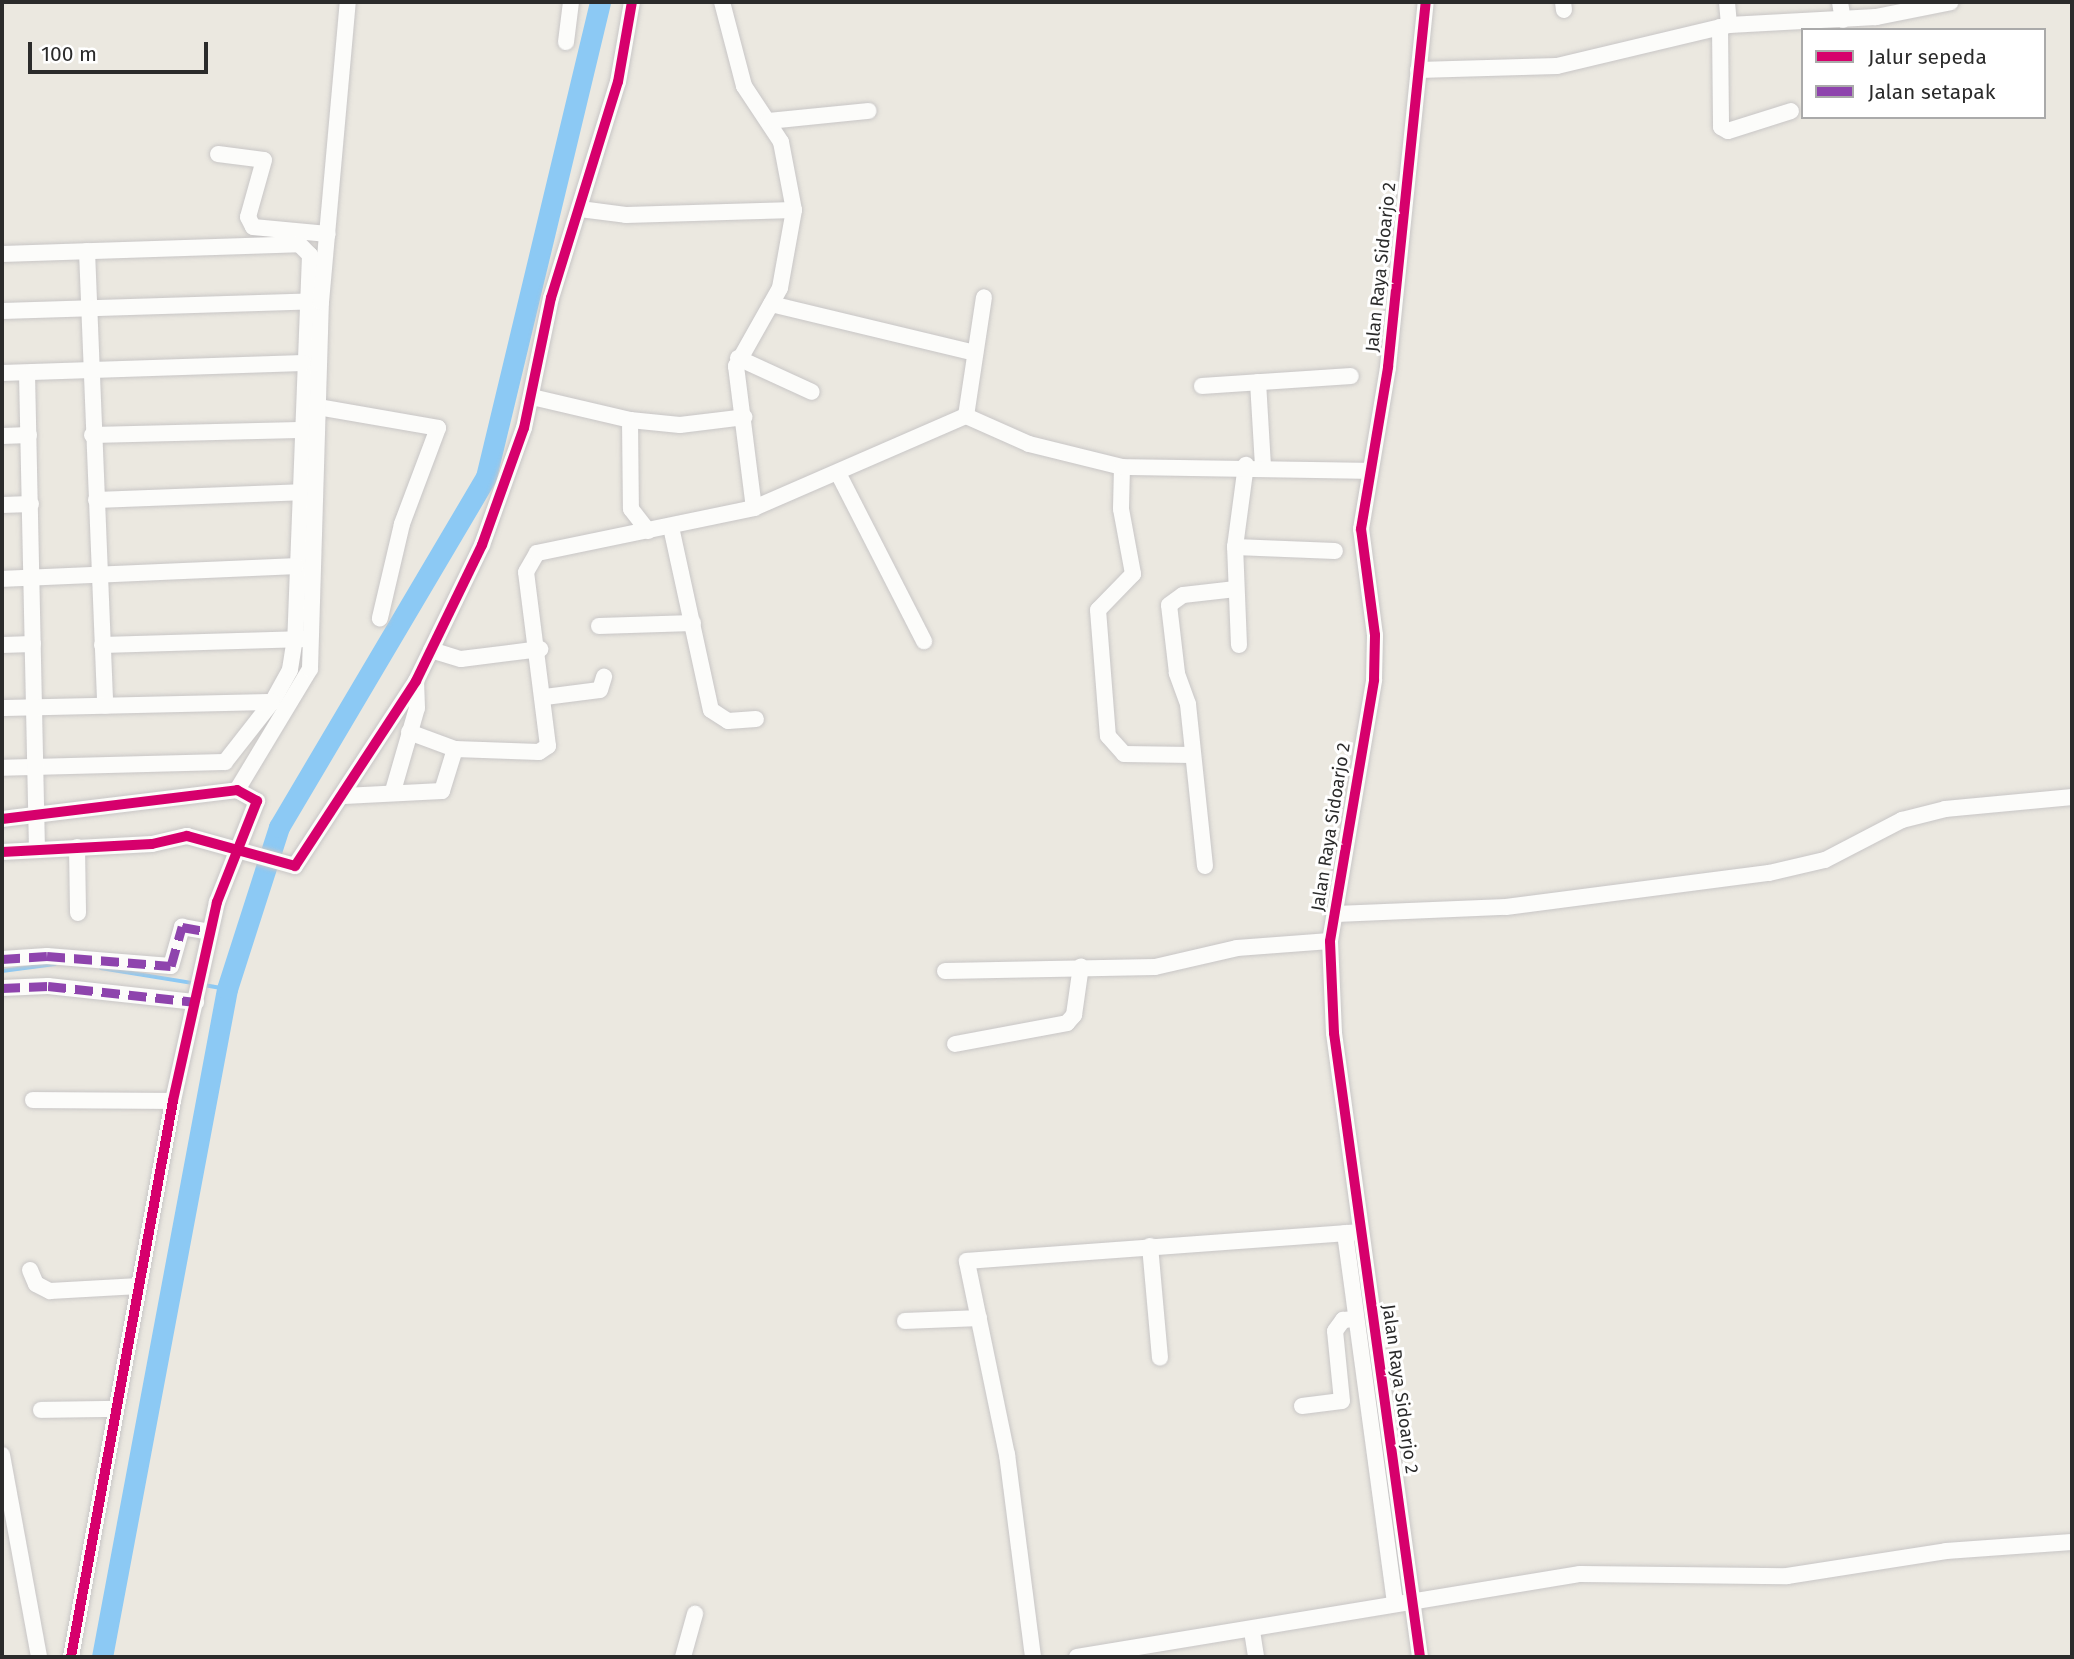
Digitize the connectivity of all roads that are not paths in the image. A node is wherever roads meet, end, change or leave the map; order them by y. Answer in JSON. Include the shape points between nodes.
{"nodes":[{"id":1,"x":348,"y":2,"type":"edge"},
{"id":2,"x":571,"y":2,"type":"edge"},
{"id":3,"x":632,"y":2,"type":"edge"},
{"id":4,"x":722,"y":2,"type":"edge"},
{"id":5,"x":1426,"y":2,"type":"edge"},
{"id":6,"x":1727,"y":2,"type":"edge"},
{"id":7,"x":1840,"y":2,"type":"edge"},
{"id":8,"x":1951,"y":2,"type":"edge"},
{"id":9,"x":1843,"y":20,"type":"junction"},
{"id":10,"x":1725,"y":26,"type":"junction"},
{"id":11,"x":566,"y":42,"type":"dead end"},
{"id":12,"x":1418,"y":70,"type":"junction"},
{"id":13,"x":868,"y":111,"type":"dead end"},
{"id":14,"x":1791,"y":111,"type":"dead end"},
{"id":15,"x":769,"y":121,"type":"junction"},
{"id":16,"x":218,"y":154,"type":"dead end"},
{"id":17,"x":580,"y":209,"type":"junction"},
{"id":18,"x":794,"y":210,"type":"junction"},
{"id":19,"x":328,"y":234,"type":"junction"},
{"id":20,"x":88,"y":251,"type":"junction"},
{"id":21,"x":2,"y":254,"type":"edge"},
{"id":22,"x":984,"y":297,"type":"dead end"},
{"id":23,"x":314,"y":301,"type":"junction"},
{"id":24,"x":771,"y":304,"type":"junction"},
{"id":25,"x":89,"y":309,"type":"junction"},
{"id":26,"x":2,"y":311,"type":"edge"},
{"id":27,"x":975,"y":353,"type":"junction"},
{"id":28,"x":737,"y":361,"type":"junction"},
{"id":29,"x":303,"y":363,"type":"junction"},
{"id":30,"x":90,"y":370,"type":"junction"},
{"id":31,"x":2,"y":373,"type":"edge"},
{"id":32,"x":27,"y":373,"type":"junction"},
{"id":33,"x":1351,"y":376,"type":"dead end"},
{"id":34,"x":1258,"y":382,"type":"junction"},
{"id":35,"x":1202,"y":386,"type":"dead end"},
{"id":36,"x":812,"y":392,"type":"dead end"},
{"id":37,"x":532,"y":397,"type":"junction"},
{"id":38,"x":318,"y":407,"type":"junction"},
{"id":39,"x":966,"y":416,"type":"junction"},
{"id":40,"x":745,"y":417,"type":"junction"},
{"id":41,"x":630,"y":420,"type":"junction"},
{"id":42,"x":299,"y":430,"type":"junction"},
{"id":43,"x":29,"y":435,"type":"junction"},
{"id":44,"x":92,"y":435,"type":"junction"},
{"id":45,"x":2,"y":436,"type":"edge"},
{"id":46,"x":1245,"y":465,"type":"junction"},
{"id":47,"x":1263,"y":465,"type":"junction"},
{"id":48,"x":1122,"y":467,"type":"junction"},
{"id":49,"x":1361,"y":470,"type":"junction"},
{"id":50,"x":838,"y":473,"type":"junction"},
{"id":51,"x":314,"y":491,"type":"junction"},
{"id":52,"x":297,"y":493,"type":"junction"},
{"id":53,"x":96,"y":500,"type":"junction"},
{"id":54,"x":31,"y":504,"type":"junction"},
{"id":55,"x":2,"y":505,"type":"edge"},
{"id":56,"x":754,"y":508,"type":"junction"},
{"id":57,"x":671,"y":527,"type":"junction"},
{"id":58,"x":648,"y":531,"type":"junction"},
{"id":59,"x":1236,"y":547,"type":"junction"},
{"id":60,"x":1335,"y":551,"type":"dead end"},
{"id":61,"x":296,"y":566,"type":"junction"},
{"id":62,"x":100,"y":577,"type":"junction"},
{"id":63,"x":32,"y":578,"type":"junction"},
{"id":64,"x":2,"y":579,"type":"edge"},
{"id":65,"x":1236,"y":589,"type":"junction"},
{"id":66,"x":380,"y":618,"type":"dead end"},
{"id":67,"x":693,"y":623,"type":"junction"},
{"id":68,"x":599,"y":626,"type":"dead end"},
{"id":69,"x":302,"y":639,"type":"junction"},
{"id":70,"x":924,"y":641,"type":"dead end"},
{"id":71,"x":33,"y":644,"type":"junction"},
{"id":72,"x":2,"y":645,"type":"edge"},
{"id":73,"x":102,"y":645,"type":"junction"},
{"id":74,"x":1238,"y":645,"type":"dead end"},
{"id":75,"x":540,"y":649,"type":"junction"},
{"id":76,"x":431,"y":650,"type":"junction"},
{"id":77,"x":604,"y":677,"type":"dead end"},
{"id":78,"x":416,"y":681,"type":"junction"},
{"id":79,"x":545,"y":697,"type":"junction"},
{"id":80,"x":272,"y":702,"type":"junction"},
{"id":81,"x":105,"y":706,"type":"junction"},
{"id":82,"x":2,"y":708,"type":"edge"},
{"id":83,"x":35,"y":708,"type":"junction"},
{"id":84,"x":757,"y":719,"type":"dead end"},
{"id":85,"x":409,"y":732,"type":"junction"},
{"id":86,"x":455,"y":749,"type":"junction"},
{"id":87,"x":1192,"y":755,"type":"junction"},
{"id":88,"x":232,"y":759,"type":"junction"},
{"id":89,"x":36,"y":766,"type":"junction"},
{"id":90,"x":250,"y":767,"type":"junction"},
{"id":91,"x":2,"y":768,"type":"edge"},
{"id":92,"x":237,"y":790,"type":"junction"},
{"id":93,"x":393,"y":791,"type":"junction"},
{"id":94,"x":344,"y":796,"type":"junction"},
{"id":95,"x":2072,"y":797,"type":"edge"},
{"id":96,"x":37,"y":817,"type":"junction"},
{"id":97,"x":2,"y":819,"type":"edge"},
{"id":98,"x":77,"y":847,"type":"junction"},
{"id":99,"x":37,"y":850,"type":"junction"},
{"id":100,"x":2,"y":852,"type":"edge"},
{"id":101,"x":242,"y":853,"type":"junction"},
{"id":102,"x":1205,"y":866,"type":"dead end"},
{"id":103,"x":78,"y":913,"type":"dead end"},
{"id":104,"x":1336,"y":914,"type":"junction"},
{"id":105,"x":210,"y":932,"type":"junction"},
{"id":106,"x":1323,"y":941,"type":"junction"},
{"id":107,"x":2,"y":959,"type":"edge"},
{"id":108,"x":1080,"y":966,"type":"junction"},
{"id":109,"x":945,"y":971,"type":"dead end"},
{"id":110,"x":2,"y":988,"type":"edge"},
{"id":111,"x":197,"y":999,"type":"junction"},
{"id":112,"x":955,"y":1044,"type":"dead end"},
{"id":113,"x":33,"y":1100,"type":"dead end"},
{"id":114,"x":173,"y":1101,"type":"junction"},
{"id":115,"x":1352,"y":1233,"type":"junction"},
{"id":116,"x":1150,"y":1246,"type":"junction"},
{"id":117,"x":30,"y":1270,"type":"dead end"},
{"id":118,"x":139,"y":1286,"type":"junction"},
{"id":119,"x":979,"y":1318,"type":"junction"},
{"id":120,"x":1355,"y":1319,"type":"junction"},
{"id":121,"x":905,"y":1321,"type":"dead end"},
{"id":122,"x":1160,"y":1358,"type":"dead end"},
{"id":123,"x":1302,"y":1406,"type":"dead end"},
{"id":124,"x":114,"y":1409,"type":"junction"},
{"id":125,"x":41,"y":1410,"type":"dead end"},
{"id":126,"x":87,"y":1412,"type":"junction"},
{"id":127,"x":110,"y":1431,"type":"junction"},
{"id":128,"x":2,"y":1455,"type":"edge"},
{"id":129,"x":2072,"y":1542,"type":"edge"},
{"id":130,"x":1404,"y":1602,"type":"junction"},
{"id":131,"x":695,"y":1614,"type":"dead end"},
{"id":132,"x":1252,"y":1631,"type":"junction"},
{"id":133,"x":1159,"y":1652,"type":"edge"},
{"id":134,"x":39,"y":1657,"type":"edge"},
{"id":135,"x":71,"y":1657,"type":"edge"},
{"id":136,"x":683,"y":1657,"type":"edge"},
{"id":137,"x":1033,"y":1657,"type":"edge"},
{"id":138,"x":1077,"y":1657,"type":"edge"},
{"id":139,"x":1256,"y":1657,"type":"edge"},
{"id":140,"x":1420,"y":1657,"type":"edge"}],
"edges":[{"from":1,"to":19,"type":"street"},
{"from":2,"to":11,"type":"street"},
{"from":3,"to":17,"type":"street","via":[[618,82]]},
{"from":4,"to":15,"type":"street","via":[[729,48]]},
{"from":5,"to":12,"type":"street","name":"Jalan Raya Sidoarjo 2"},
{"from":6,"to":10,"type":"street"},
{"from":7,"to":9,"type":"street"},
{"from":8,"to":9,"type":"street"},
{"from":9,"to":10,"type":"street"},
{"from":10,"to":12,"type":"street","via":[[1557,66]]},
{"from":10,"to":14,"type":"street","via":[[1720,127],[1728,131]]},
{"from":12,"to":49,"type":"street","name":"Jalan Raya Sidoarjo 2","via":[[1390,355]]},
{"from":13,"to":15,"type":"street"},
{"from":15,"to":18,"type":"street","via":[[781,142]]},
{"from":16,"to":19,"type":"street","via":[[264,160],[248,217],[253,227]]},
{"from":17,"to":18,"type":"street","via":[[626,215]]},
{"from":17,"to":37,"type":"street","via":[[551,298]]},
{"from":18,"to":24,"type":"street","via":[[788,261]]},
{"from":19,"to":23,"type":"street"},
{"from":20,"to":21,"type":"street"},
{"from":20,"to":23,"type":"street","via":[[306,246]]},
{"from":20,"to":25,"type":"street"},
{"from":22,"to":27,"type":"street"},
{"from":23,"to":25,"type":"street"},
{"from":23,"to":29,"type":"street"},
{"from":23,"to":38,"type":"street"},
{"from":24,"to":27,"type":"street"},
{"from":24,"to":28,"type":"street"},
{"from":25,"to":26,"type":"street"},
{"from":25,"to":30,"type":"street"},
{"from":27,"to":39,"type":"street"},
{"from":28,"to":36,"type":"street"},
{"from":28,"to":40,"type":"street"},
{"from":29,"to":30,"type":"street"},
{"from":29,"to":42,"type":"street"},
{"from":30,"to":32,"type":"street"},
{"from":30,"to":44,"type":"street"},
{"from":31,"to":32,"type":"street"},
{"from":32,"to":43,"type":"street"},
{"from":33,"to":34,"type":"street"},
{"from":34,"to":35,"type":"street"},
{"from":34,"to":47,"type":"street"},
{"from":37,"to":41,"type":"street"},
{"from":37,"to":76,"type":"street","via":[[482,545]]},
{"from":38,"to":51,"type":"street"},
{"from":38,"to":66,"type":"street","via":[[438,428],[402,524]]},
{"from":39,"to":48,"type":"street","via":[[1029,444]]},
{"from":39,"to":50,"type":"street"},
{"from":40,"to":41,"type":"street","via":[[680,425]]},
{"from":40,"to":56,"type":"street"},
{"from":41,"to":58,"type":"street","via":[[631,509]]},
{"from":42,"to":44,"type":"street"},
{"from":42,"to":52,"type":"street"},
{"from":43,"to":45,"type":"street"},
{"from":43,"to":54,"type":"street"},
{"from":44,"to":53,"type":"street"},
{"from":46,"to":47,"type":"street"},
{"from":46,"to":48,"type":"street","via":[[1186,472]]},
{"from":46,"to":59,"type":"street"},
{"from":47,"to":49,"type":"street"},
{"from":48,"to":87,"type":"street","via":[[1121,509],[1133,574],[1098,610],[1108,736],[1124,754]]},
{"from":49,"to":104,"type":"street","name":"Jalan Raya Sidoarjo 2","via":[[1361,529],[1376,658]]},
{"from":50,"to":56,"type":"street"},
{"from":50,"to":70,"type":"street"},
{"from":51,"to":52,"type":"street"},
{"from":51,"to":69,"type":"street"},
{"from":52,"to":53,"type":"street"},
{"from":52,"to":61,"type":"street"},
{"from":53,"to":62,"type":"street"},
{"from":54,"to":55,"type":"street"},
{"from":54,"to":63,"type":"street"},
{"from":56,"to":57,"type":"street"},
{"from":57,"to":58,"type":"street"},
{"from":57,"to":67,"type":"street"},
{"from":58,"to":75,"type":"street","via":[[537,553],[526,572]]},
{"from":59,"to":60,"type":"street"},
{"from":59,"to":65,"type":"street"},
{"from":61,"to":62,"type":"street"},
{"from":61,"to":69,"type":"street"},
{"from":62,"to":63,"type":"street"},
{"from":62,"to":73,"type":"street"},
{"from":63,"to":64,"type":"street"},
{"from":63,"to":71,"type":"street"},
{"from":65,"to":74,"type":"street"},
{"from":65,"to":87,"type":"street","via":[[1184,595],[1170,605]]},
{"from":67,"to":68,"type":"street"},
{"from":67,"to":84,"type":"street","via":[[711,710],[728,721]]},
{"from":69,"to":73,"type":"street"},
{"from":69,"to":80,"type":"street"},
{"from":69,"to":90,"type":"street","via":[[307,678]]},
{"from":71,"to":72,"type":"street"},
{"from":71,"to":83,"type":"street"},
{"from":73,"to":81,"type":"street"},
{"from":75,"to":76,"type":"street","via":[[461,659]]},
{"from":75,"to":79,"type":"street"},
{"from":76,"to":78,"type":"street"},
{"from":77,"to":79,"type":"street","via":[[600,691]]},
{"from":78,"to":85,"type":"street"},
{"from":78,"to":94,"type":"street"},
{"from":79,"to":86,"type":"street","via":[[549,740],[542,751]]},
{"from":80,"to":81,"type":"street"},
{"from":80,"to":88,"type":"street"},
{"from":81,"to":83,"type":"street"},
{"from":82,"to":83,"type":"street"},
{"from":83,"to":89,"type":"street"},
{"from":85,"to":86,"type":"street"},
{"from":85,"to":93,"type":"street"},
{"from":86,"to":93,"type":"street","via":[[444,789]]},
{"from":87,"to":102,"type":"street"},
{"from":88,"to":89,"type":"street"},
{"from":88,"to":90,"type":"street"},
{"from":89,"to":91,"type":"street"},
{"from":89,"to":96,"type":"street"},
{"from":90,"to":92,"type":"street"},
{"from":92,"to":96,"type":"street"},
{"from":92,"to":101,"type":"street","via":[[257,801]]},
{"from":93,"to":94,"type":"street"},
{"from":94,"to":101,"type":"street","via":[[288,869]]},
{"from":95,"to":104,"type":"street","via":[[1945,809],[1902,820],[1825,860],[1769,873],[1506,907]]},
{"from":96,"to":97,"type":"street"},
{"from":96,"to":99,"type":"street"},
{"from":98,"to":99,"type":"street"},
{"from":98,"to":101,"type":"street","via":[[152,844],[181,836]]},
{"from":98,"to":103,"type":"street"},
{"from":99,"to":100,"type":"street"},
{"from":101,"to":105,"type":"street"},
{"from":104,"to":106,"type":"street","name":"Jalan Raya Sidoarjo 2"},
{"from":105,"to":107,"type":"street","via":[[182,927],[172,966],[47,956]]},
{"from":105,"to":111,"type":"street"},
{"from":106,"to":108,"type":"street","via":[[1237,948],[1155,967]]},
{"from":106,"to":115,"type":"street","name":"Jalan Raya Sidoarjo 2"},
{"from":108,"to":109,"type":"street"},
{"from":108,"to":112,"type":"street","via":[[1068,1023]]},
{"from":110,"to":111,"type":"street","via":[[48,986]]},
{"from":111,"to":114,"type":"street"},
{"from":113,"to":114,"type":"street"},
{"from":114,"to":118,"type":"street"},
{"from":115,"to":116,"type":"street"},
{"from":115,"to":120,"type":"street"},
{"from":115,"to":130,"type":"street","name":"Jalan Raya Sidoarjo 2"},
{"from":116,"to":119,"type":"street","via":[[973,1257],[966,1264]]},
{"from":116,"to":122,"type":"street"},
{"from":117,"to":118,"type":"street","via":[[36,1284],[50,1290]]},
{"from":118,"to":124,"type":"street"},
{"from":119,"to":121,"type":"street"},
{"from":119,"to":137,"type":"street","via":[[1007,1455]]},
{"from":120,"to":123,"type":"street","via":[[1343,1320],[1335,1331],[1342,1401]]},
{"from":120,"to":130,"type":"street"},
{"from":124,"to":126,"type":"street"},
{"from":124,"to":127,"type":"street"},
{"from":125,"to":126,"type":"street"},
{"from":126,"to":127,"type":"street"},
{"from":127,"to":135,"type":"street"},
{"from":128,"to":134,"type":"street"},
{"from":129,"to":130,"type":"street","via":[[1946,1550],[1787,1576],[1580,1574]]},
{"from":130,"to":132,"type":"street"},
{"from":130,"to":140,"type":"street","name":"Jalan Raya Sidoarjo 2"},
{"from":131,"to":136,"type":"street"},
{"from":132,"to":133,"type":"street"},
{"from":132,"to":139,"type":"street"},
{"from":133,"to":138,"type":"street"}]}
